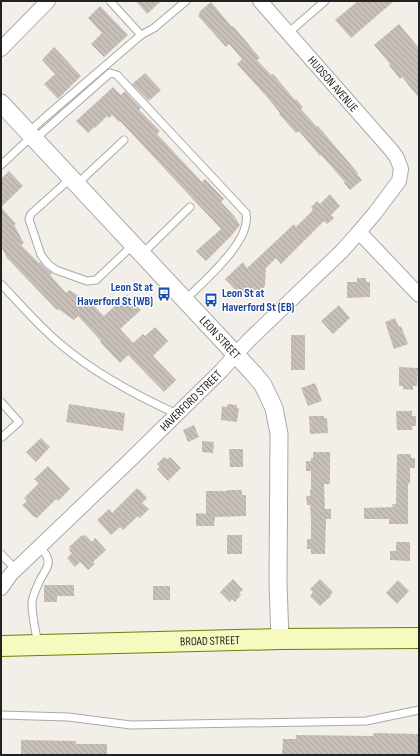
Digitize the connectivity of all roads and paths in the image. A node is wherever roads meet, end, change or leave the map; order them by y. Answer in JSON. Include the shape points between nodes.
{"nodes":[{"id":1,"x":48,"y":1,"type":"edge"},
{"id":2,"x":110,"y":1,"type":"edge"},
{"id":3,"x":186,"y":1,"type":"edge"},
{"id":4,"x":260,"y":1,"type":"edge"},
{"id":5,"x":325,"y":1,"type":"edge"},
{"id":6,"x":288,"y":33,"type":"junction"},
{"id":7,"x":141,"y":34,"type":"junction"},
{"id":8,"x":1,"y":48,"type":"edge"},
{"id":9,"x":1,"y":103,"type":"edge"},
{"id":10,"x":32,"y":136,"type":"junction"},
{"id":11,"x":124,"y":140,"type":"dead end"},
{"id":12,"x":1,"y":165,"type":"edge"},
{"id":13,"x":401,"y":169,"type":"joint"},
{"id":14,"x":74,"y":181,"type":"junction"},
{"id":15,"x":190,"y":207,"type":"dead end"},
{"id":16,"x":359,"y":232,"type":"junction"},
{"id":17,"x":138,"y":249,"type":"junction"},
{"id":18,"x":1,"y":284,"type":"edge"},
{"id":19,"x":419,"y":295,"type":"edge"},
{"id":20,"x":184,"y":300,"type":"junction"},
{"id":21,"x":236,"y":355,"type":"junction"},
{"id":22,"x":1,"y":402,"type":"edge"},
{"id":23,"x":177,"y":414,"type":"junction"},
{"id":24,"x":1,"y":438,"type":"edge"},
{"id":25,"x":39,"y":547,"type":"junction"},
{"id":26,"x":1,"y":554,"type":"edge"},
{"id":27,"x":16,"y":570,"type":"junction"},
{"id":28,"x":1,"y":588,"type":"edge"},
{"id":29,"x":419,"y":638,"type":"edge"},
{"id":30,"x":280,"y":639,"type":"junction"},
{"id":31,"x":38,"y":645,"type":"junction"},
{"id":32,"x":1,"y":646,"type":"edge"},
{"id":33,"x":419,"y":710,"type":"edge"},
{"id":34,"x":1,"y":715,"type":"edge"}],
"edges":[{"from":1,"to":8,"type":"street"},
{"from":2,"to":7,"type":"lane"},
{"from":3,"to":7,"type":"lane","via":[[154,28]]},
{"from":4,"to":6,"type":"street","name":"HUDSON AVENUE"},
{"from":5,"to":6,"type":"lane"},
{"from":6,"to":13,"type":"street","name":"HUDSON AVENUE","via":[[392,151]]},
{"from":7,"to":10,"type":"lane","via":[[42,120]]},
{"from":9,"to":10,"type":"street","name":"LEON STREET"},
{"from":10,"to":12,"type":"lane"},
{"from":10,"to":14,"type":"street","name":"LEON STREET"},
{"from":10,"to":20,"type":"lane","via":[[110,73],[117,75],[246,213],[244,231],[237,244],[225,260]]},
{"from":11,"to":14,"type":"lane"},
{"from":13,"to":16,"type":"street","name":"HAVERFORD STREET","via":[[398,181]]},
{"from":14,"to":17,"type":"street","name":"LEON STREET"},
{"from":14,"to":17,"type":"lane","via":[[28,219],[41,255],[48,264],[56,270],[87,282],[96,280]]},
{"from":15,"to":17,"type":"lane"},
{"from":16,"to":19,"type":"street"},
{"from":16,"to":21,"type":"street","name":"HAVERFORD STREET"},
{"from":17,"to":20,"type":"street","name":"LEON STREET"},
{"from":18,"to":23,"type":"lane","via":[[59,343],[93,369]]},
{"from":20,"to":21,"type":"street","name":"LEON STREET"},
{"from":21,"to":23,"type":"street","name":"HAVERFORD STREET"},
{"from":21,"to":30,"type":"street","name":"LEON STREET","via":[[263,385],[274,408],[278,427]]},
{"from":22,"to":24,"type":"lane","via":[[19,422]]},
{"from":23,"to":25,"type":"street","name":"HAVERFORD STREET"},
{"from":25,"to":27,"type":"street","name":"HAVERFORD STREET"},
{"from":25,"to":31,"type":"lane","via":[[49,561],[32,604]]},
{"from":26,"to":27,"type":"lane"},
{"from":27,"to":28,"type":"street","name":"HAVERFORD STREET"},
{"from":29,"to":30,"type":"main road","name":"BROAD STREET"},
{"from":30,"to":31,"type":"main road","name":"BROAD STREET"},
{"from":31,"to":32,"type":"main road","name":"BROAD STREET"},
{"from":33,"to":34,"type":"lane","via":[[366,721],[131,725],[68,717]]}]}
